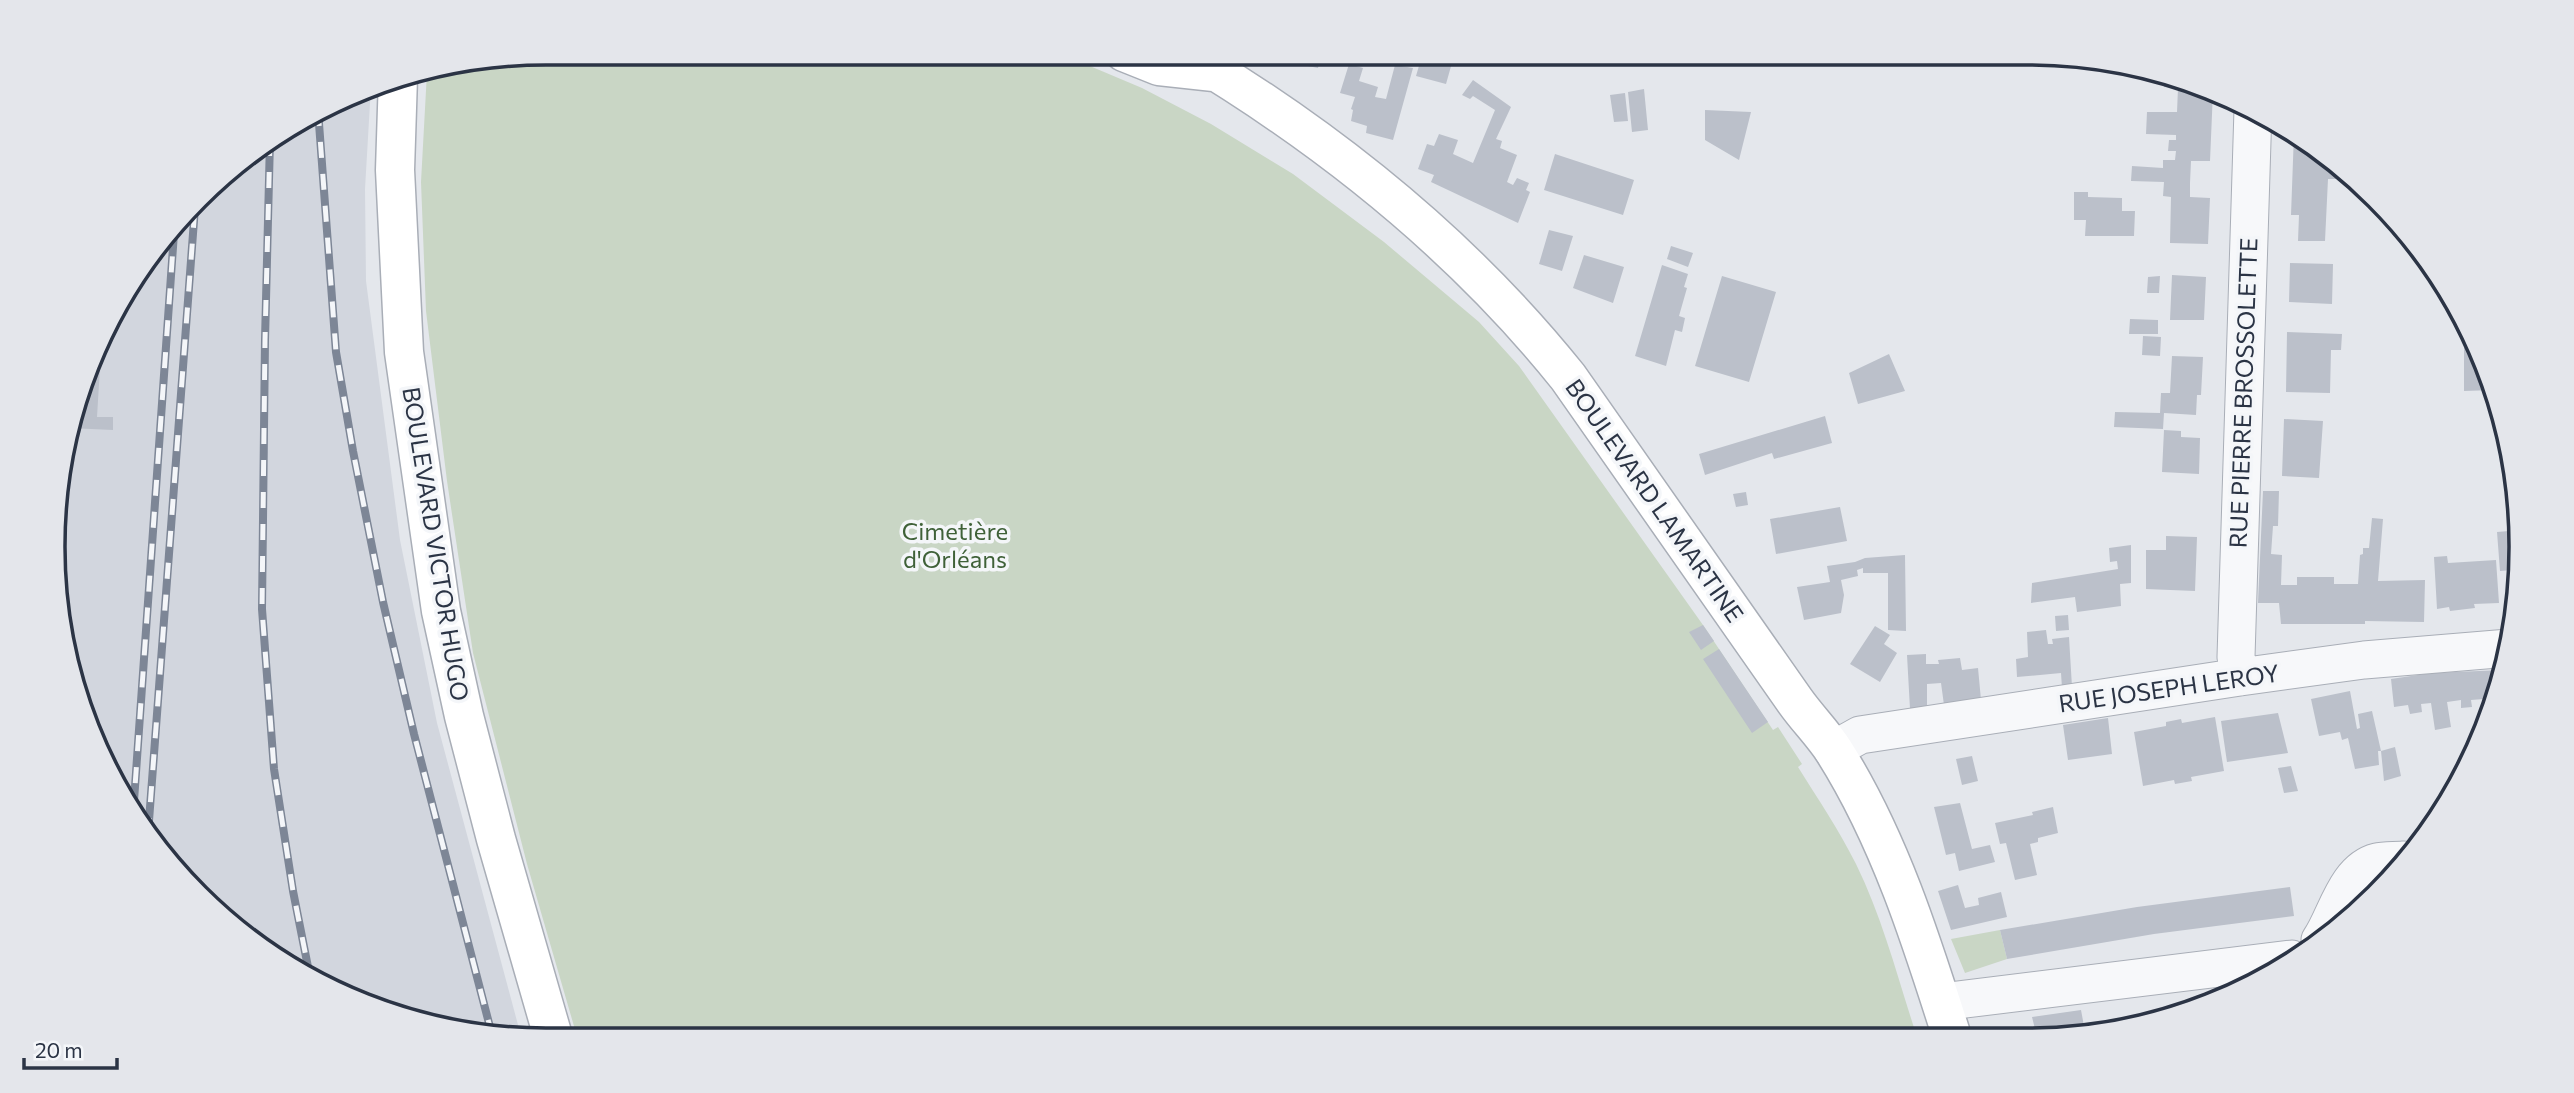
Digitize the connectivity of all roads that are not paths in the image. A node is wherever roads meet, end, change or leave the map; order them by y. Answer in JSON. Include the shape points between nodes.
{"nodes":[{"id":1,"x":1156,"y":65,"type":"edge"},
{"id":2,"x":1175,"y":65,"type":"edge"},
{"id":3,"x":1227,"y":65,"type":"edge"},
{"id":4,"x":398,"y":88,"type":"edge"},
{"id":5,"x":2253,"y":120,"type":"edge"},
{"id":6,"x":2498,"y":649,"type":"edge"},
{"id":7,"x":2240,"y":677,"type":"junction"},
{"id":8,"x":1833,"y":750,"type":"junction"},
{"id":9,"x":2393,"y":861,"type":"edge"},
{"id":10,"x":2330,"y":922,"type":"edge"},
{"id":11,"x":2270,"y":963,"type":"edge"},
{"id":12,"x":1947,"y":1020,"type":"edge"},
{"id":13,"x":550,"y":1028,"type":"edge"}],
"edges":[{"from":1,"to":2,"type":"street","name":"BOULEVARD LAMARTINE"},
{"from":3,"to":8,"type":"street","name":"BOULEVARD LAMARTINE","via":[[1426,229],[1529,328]]},
{"from":4,"to":13,"type":"street","name":"BOULEVARD VICTOR HUGO","via":[[395,170],[404,352],[441,611],[489,814]]},
{"from":5,"to":7,"type":"street","name":"RUE PIERRE BROSSOLETTE","via":[[2236,657]]},
{"from":6,"to":7,"type":"street","name":"RUE JOSEPH LEROY"},
{"from":7,"to":8,"type":"street","name":"RUE JOSEPH LEROY","via":[[1860,735]]},
{"from":8,"to":12,"type":"street","name":"BOULEVARD LAMARTINE","via":[[1868,813],[1909,905]]},
{"from":9,"to":10,"type":"street","via":[[2376,862],[2351,881]]},
{"from":11,"to":12,"type":"street"}]}
